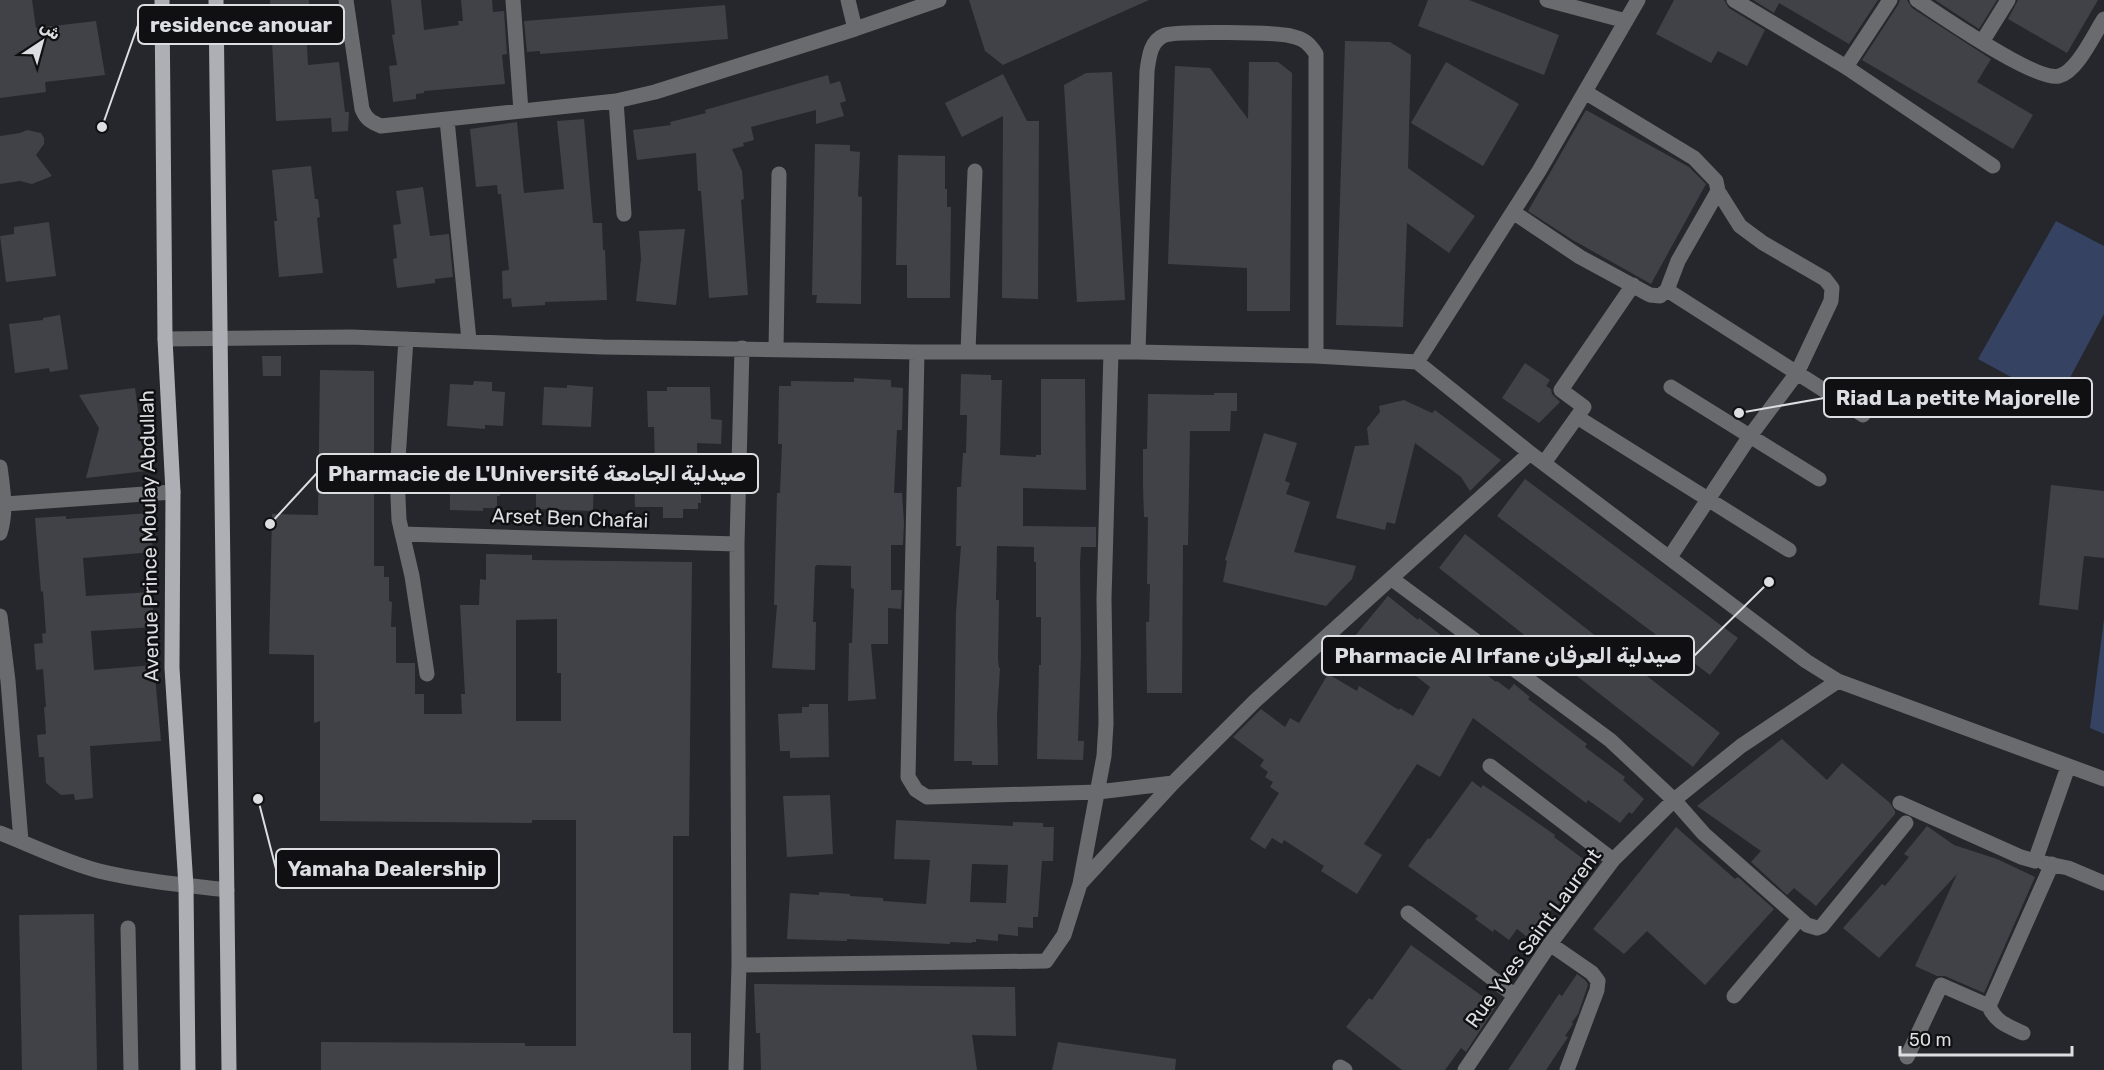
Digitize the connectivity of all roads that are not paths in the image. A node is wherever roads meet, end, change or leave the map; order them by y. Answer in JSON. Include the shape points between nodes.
{"nodes":[{"id":1,"x":162,"y":0,"type":"edge"},
{"id":2,"x":216,"y":0,"type":"edge"},
{"id":3,"x":346,"y":0,"type":"edge"},
{"id":4,"x":513,"y":0,"type":"edge"},
{"id":5,"x":848,"y":0,"type":"edge"},
{"id":6,"x":939,"y":0,"type":"edge"},
{"id":7,"x":1547,"y":0,"type":"edge"},
{"id":8,"x":1638,"y":0,"type":"edge"},
{"id":9,"x":1734,"y":0,"type":"edge"},
{"id":10,"x":1890,"y":0,"type":"edge"},
{"id":11,"x":1917,"y":0,"type":"edge"},
{"id":12,"x":2007,"y":0,"type":"edge"},
{"id":13,"x":2104,"y":19,"type":"edge"},
{"id":14,"x":1626,"y":21,"type":"junction"},
{"id":15,"x":855,"y":30,"type":"junction"},
{"id":16,"x":1982,"y":42,"type":"junction"},
{"id":17,"x":1846,"y":67,"type":"junction"},
{"id":18,"x":1586,"y":92,"type":"junction"},
{"id":19,"x":616,"y":101,"type":"junction"},
{"id":20,"x":521,"y":111,"type":"junction"},
{"id":21,"x":447,"y":120,"type":"junction"},
{"id":22,"x":1993,"y":166,"type":"dead end"},
{"id":23,"x":975,"y":171,"type":"dead end"},
{"id":24,"x":779,"y":174,"type":"dead end"},
{"id":25,"x":1718,"y":191,"type":"junction"},
{"id":26,"x":1513,"y":212,"type":"junction"},
{"id":27,"x":624,"y":214,"type":"dead end"},
{"id":28,"x":1633,"y":285,"type":"junction"},
{"id":29,"x":1667,"y":290,"type":"junction"},
{"id":30,"x":165,"y":339,"type":"junction"},
{"id":31,"x":220,"y":339,"type":"junction"},
{"id":32,"x":406,"y":339,"type":"junction"},
{"id":33,"x":469,"y":340,"type":"junction"},
{"id":34,"x":742,"y":348,"type":"junction"},
{"id":35,"x":776,"y":349,"type":"junction"},
{"id":36,"x":1138,"y":351,"type":"junction"},
{"id":37,"x":917,"y":352,"type":"junction"},
{"id":38,"x":968,"y":352,"type":"junction"},
{"id":39,"x":1111,"y":352,"type":"junction"},
{"id":40,"x":1316,"y":356,"type":"junction"},
{"id":41,"x":1417,"y":362,"type":"junction"},
{"id":42,"x":1797,"y":372,"type":"junction"},
{"id":43,"x":1671,"y":387,"type":"dead end"},
{"id":44,"x":1863,"y":415,"type":"dead end"},
{"id":45,"x":1577,"y":417,"type":"junction"},
{"id":46,"x":1750,"y":436,"type":"junction"},
{"id":47,"x":1530,"y":453,"type":"junction"},
{"id":48,"x":1544,"y":463,"type":"junction"},
{"id":49,"x":0,"y":467,"type":"edge"},
{"id":50,"x":1819,"y":479,"type":"dead end"},
{"id":51,"x":173,"y":492,"type":"junction"},
{"id":52,"x":1709,"y":501,"type":"junction"},
{"id":53,"x":5,"y":504,"type":"junction"},
{"id":54,"x":0,"y":533,"type":"edge"},
{"id":55,"x":402,"y":534,"type":"junction"},
{"id":56,"x":736,"y":544,"type":"junction"},
{"id":57,"x":1789,"y":549,"type":"dead end"},
{"id":58,"x":1670,"y":557,"type":"junction"},
{"id":59,"x":1392,"y":579,"type":"junction"},
{"id":60,"x":0,"y":613,"type":"edge"},
{"id":61,"x":428,"y":674,"type":"dead end"},
{"id":62,"x":1838,"y":681,"type":"junction"},
{"id":63,"x":1490,"y":766,"type":"dead end"},
{"id":64,"x":2068,"y":767,"type":"junction"},
{"id":65,"x":2104,"y":780,"type":"edge"},
{"id":66,"x":1173,"y":783,"type":"junction"},
{"id":67,"x":1098,"y":792,"type":"junction"},
{"id":68,"x":1674,"y":800,"type":"junction"},
{"id":69,"x":1900,"y":803,"type":"dead end"},
{"id":70,"x":1906,"y":823,"type":"dead end"},
{"id":71,"x":0,"y":833,"type":"edge"},
{"id":72,"x":21,"y":841,"type":"junction"},
{"id":73,"x":1613,"y":860,"type":"junction"},
{"id":74,"x":2035,"y":861,"type":"junction"},
{"id":75,"x":2052,"y":864,"type":"junction"},
{"id":76,"x":2104,"y":883,"type":"edge"},
{"id":77,"x":1080,"y":884,"type":"junction"},
{"id":78,"x":186,"y":886,"type":"junction"},
{"id":79,"x":226,"y":890,"type":"junction"},
{"id":80,"x":1408,"y":914,"type":"dead end"},
{"id":81,"x":1799,"y":919,"type":"junction"},
{"id":82,"x":128,"y":928,"type":"dead end"},
{"id":83,"x":1550,"y":944,"type":"junction"},
{"id":84,"x":739,"y":965,"type":"junction"},
{"id":85,"x":1515,"y":996,"type":"junction"},
{"id":86,"x":1734,"y":996,"type":"dead end"},
{"id":87,"x":1989,"y":1006,"type":"junction"},
{"id":88,"x":2023,"y":1033,"type":"dead end"},
{"id":89,"x":1907,"y":1057,"type":"dead end"},
{"id":90,"x":130,"y":1070,"type":"edge"},
{"id":91,"x":188,"y":1070,"type":"edge"},
{"id":92,"x":229,"y":1070,"type":"edge"},
{"id":93,"x":736,"y":1070,"type":"edge"},
{"id":94,"x":1465,"y":1070,"type":"edge"},
{"id":95,"x":1567,"y":1070,"type":"edge"}],
"edges":[{"from":1,"to":30,"type":"main road","name":"Avenue Prince Moulay Abdullah"},
{"from":2,"to":31,"type":"main road"},
{"from":3,"to":21,"type":"street","via":[[366,117],[381,126]]},
{"from":4,"to":20,"type":"street"},
{"from":5,"to":15,"type":"street"},
{"from":6,"to":15,"type":"street"},
{"from":7,"to":14,"type":"street"},
{"from":8,"to":14,"type":"street"},
{"from":9,"to":17,"type":"street"},
{"from":10,"to":17,"type":"street"},
{"from":11,"to":16,"type":"street"},
{"from":12,"to":16,"type":"street"},
{"from":13,"to":16,"type":"street","via":[[2072,69],[2058,77],[2040,74]]},
{"from":14,"to":18,"type":"street"},
{"from":15,"to":19,"type":"street"},
{"from":17,"to":22,"type":"street"},
{"from":18,"to":25,"type":"street","via":[[1694,158],[1712,175]]},
{"from":18,"to":26,"type":"street"},
{"from":19,"to":20,"type":"street"},
{"from":19,"to":27,"type":"street"},
{"from":20,"to":21,"type":"street"},
{"from":21,"to":33,"type":"street"},
{"from":23,"to":38,"type":"street"},
{"from":24,"to":35,"type":"street"},
{"from":25,"to":29,"type":"street","via":[[1678,261]]},
{"from":25,"to":42,"type":"street","via":[[1740,226],[1825,279],[1832,288],[1831,301]]},
{"from":26,"to":28,"type":"street","via":[[1580,257]]},
{"from":26,"to":41,"type":"street"},
{"from":28,"to":29,"type":"street","via":[[1654,296]]},
{"from":28,"to":45,"type":"street","via":[[1561,390],[1584,407]]},
{"from":29,"to":42,"type":"street"},
{"from":30,"to":31,"type":"street"},
{"from":30,"to":51,"type":"main road","name":"Avenue Prince Moulay Abdullah"},
{"from":31,"to":32,"type":"street"},
{"from":31,"to":79,"type":"main road"},
{"from":32,"to":33,"type":"street"},
{"from":32,"to":55,"type":"street","via":[[397,474]]},
{"from":33,"to":34,"type":"street"},
{"from":34,"to":35,"type":"street"},
{"from":34,"to":56,"type":"street"},
{"from":35,"to":37,"type":"street"},
{"from":36,"to":39,"type":"street"},
{"from":36,"to":40,"type":"street"},
{"from":36,"to":40,"type":"street","via":[[1149,50],[1163,36],[1182,33],[1290,35],[1308,43],[1316,54]]},
{"from":37,"to":38,"type":"street"},
{"from":37,"to":67,"type":"street","via":[[908,777],[916,790],[927,797]]},
{"from":38,"to":39,"type":"street"},
{"from":39,"to":67,"type":"street","via":[[1104,599],[1106,724]]},
{"from":40,"to":41,"type":"street"},
{"from":41,"to":47,"type":"street"},
{"from":42,"to":44,"type":"street"},
{"from":42,"to":46,"type":"street"},
{"from":43,"to":46,"type":"street"},
{"from":45,"to":48,"type":"street"},
{"from":45,"to":52,"type":"street"},
{"from":46,"to":50,"type":"street"},
{"from":46,"to":52,"type":"street"},
{"from":47,"to":48,"type":"street"},
{"from":47,"to":59,"type":"street"},
{"from":48,"to":58,"type":"street"},
{"from":49,"to":53,"type":"street"},
{"from":51,"to":53,"type":"street"},
{"from":51,"to":78,"type":"main road","name":"Avenue Prince Moulay Abdullah","via":[[172,668]]},
{"from":52,"to":57,"type":"street"},
{"from":52,"to":58,"type":"street"},
{"from":53,"to":54,"type":"street"},
{"from":55,"to":56,"type":"street","name":"Arset Ben Chafai"},
{"from":55,"to":61,"type":"street"},
{"from":56,"to":84,"type":"street"},
{"from":58,"to":62,"type":"street"},
{"from":59,"to":66,"type":"street","via":[[1255,701]]},
{"from":59,"to":68,"type":"street","via":[[1610,740]]},
{"from":60,"to":72,"type":"street"},
{"from":62,"to":64,"type":"street"},
{"from":62,"to":68,"type":"street","name":"Rue Yves Saint Laurent","via":[[1741,746]]},
{"from":63,"to":73,"type":"street"},
{"from":64,"to":65,"type":"street"},
{"from":64,"to":74,"type":"street"},
{"from":66,"to":67,"type":"street"},
{"from":66,"to":77,"type":"street"},
{"from":67,"to":77,"type":"street"},
{"from":68,"to":73,"type":"street","name":"Rue Yves Saint Laurent"},
{"from":68,"to":81,"type":"street","via":[[1704,834]]},
{"from":69,"to":74,"type":"street"},
{"from":70,"to":81,"type":"street","via":[[1822,926],[1812,927]]},
{"from":71,"to":72,"type":"street"},
{"from":72,"to":78,"type":"street","via":[[98,870]]},
{"from":73,"to":83,"type":"street","name":"Rue Yves Saint Laurent"},
{"from":74,"to":75,"type":"street"},
{"from":75,"to":76,"type":"street"},
{"from":75,"to":87,"type":"street"},
{"from":77,"to":84,"type":"street","via":[[1064,935],[1046,961]]},
{"from":78,"to":79,"type":"street"},
{"from":78,"to":91,"type":"main road","name":"Avenue Prince Moulay Abdullah"},
{"from":79,"to":92,"type":"main road"},
{"from":80,"to":85,"type":"street"},
{"from":81,"to":86,"type":"street"},
{"from":82,"to":90,"type":"street"},
{"from":83,"to":85,"type":"street","name":"Rue Yves Saint Laurent"},
{"from":83,"to":95,"type":"street","via":[[1598,981]]},
{"from":84,"to":93,"type":"street"},
{"from":85,"to":94,"type":"street","name":"Rue Yves Saint Laurent"},
{"from":87,"to":88,"type":"street","via":[[1992,1016]]},
{"from":87,"to":89,"type":"street","via":[[1941,985]]}]}
